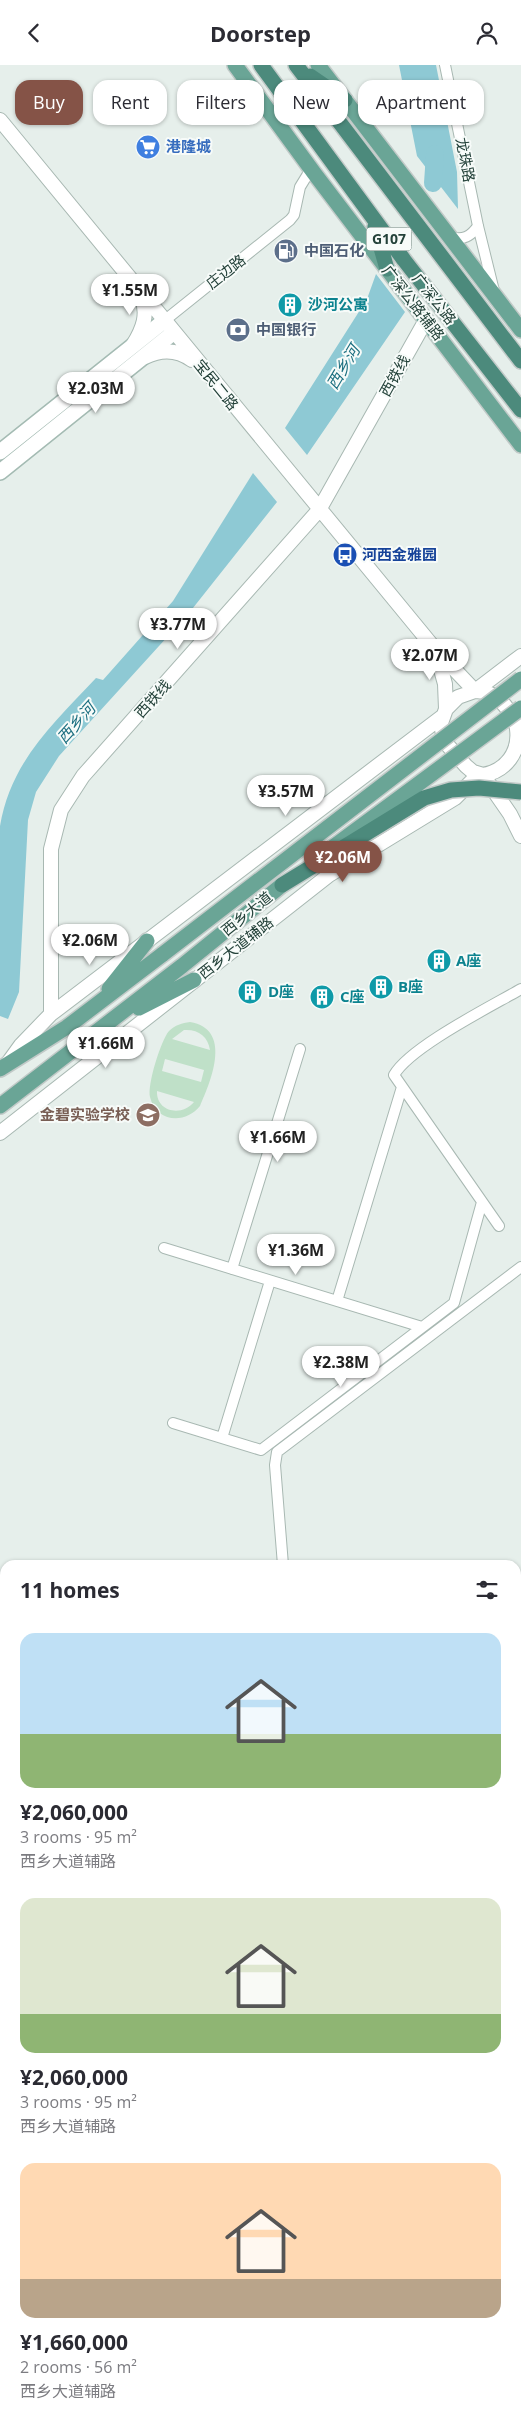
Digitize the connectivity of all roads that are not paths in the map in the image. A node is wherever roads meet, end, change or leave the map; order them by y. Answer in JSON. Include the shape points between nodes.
{"nodes":[{"id":1,"x":235,"y":65,"type":"edge"},
{"id":2,"x":261,"y":65,"type":"edge"},
{"id":3,"x":318,"y":65,"type":"edge"},
{"id":4,"x":445,"y":65,"type":"edge"},
{"id":5,"x":298,"y":66,"type":"edge"},
{"id":6,"x":317,"y":80,"type":"edge"},
{"id":7,"x":330,"y":80,"type":"edge"},
{"id":8,"x":348,"y":104,"type":"edge"},
{"id":9,"x":0,"y":120,"type":"edge"},
{"id":10,"x":311,"y":169,"type":"junction"},
{"id":11,"x":373,"y":218,"type":"junction"},
{"id":12,"x":478,"y":226,"type":"junction"},
{"id":13,"x":451,"y":237,"type":"junction"},
{"id":14,"x":387,"y":269,"type":"junction"},
{"id":15,"x":136,"y":286,"type":"junction"},
{"id":16,"x":496,"y":297,"type":"junction"},
{"id":17,"x":426,"y":320,"type":"junction"},
{"id":18,"x":169,"y":327,"type":"junction"},
{"id":19,"x":521,"y":330,"type":"edge"},
{"id":20,"x":135,"y":353,"type":"junction"},
{"id":21,"x":521,"y":361,"type":"edge"},
{"id":22,"x":201,"y":367,"type":"junction"},
{"id":23,"x":521,"y":410,"type":"edge"},
{"id":24,"x":521,"y":445,"type":"edge"},
{"id":25,"x":0,"y":452,"type":"edge"},
{"id":26,"x":0,"y":472,"type":"edge"},
{"id":27,"x":319,"y":510,"type":"junction"},
{"id":28,"x":435,"y":649,"type":"junction"},
{"id":29,"x":521,"y":656,"type":"edge"},
{"id":30,"x":521,"y":679,"type":"edge"},
{"id":31,"x":475,"y":691,"type":"junction"},
{"id":32,"x":521,"y":708,"type":"edge"},
{"id":33,"x":444,"y":712,"type":"junction"},
{"id":34,"x":519,"y":732,"type":"edge"},
{"id":35,"x":481,"y":775,"type":"junction"},
{"id":36,"x":521,"y":792,"type":"edge"},
{"id":37,"x":455,"y":797,"type":"junction"},
{"id":38,"x":501,"y":800,"type":"junction"},
{"id":39,"x":521,"y":836,"type":"edge"},
{"id":40,"x":282,"y":885,"type":"junction"},
{"id":41,"x":147,"y":941,"type":"junction"},
{"id":42,"x":194,"y":980,"type":"junction"},
{"id":43,"x":521,"y":989,"type":"edge"},
{"id":44,"x":95,"y":1006,"type":"junction"},
{"id":45,"x":51,"y":1013,"type":"junction"},
{"id":46,"x":106,"y":1024,"type":"junction"},
{"id":47,"x":300,"y":1049,"type":"dead end"},
{"id":48,"x":4,"y":1066,"type":"edge"},
{"id":49,"x":402,"y":1087,"type":"junction"},
{"id":50,"x":0,"y":1106,"type":"edge"},
{"id":51,"x":0,"y":1133,"type":"edge"},
{"id":52,"x":482,"y":1203,"type":"junction"},
{"id":53,"x":499,"y":1226,"type":"dead end"},
{"id":54,"x":164,"y":1248,"type":"dead end"},
{"id":55,"x":521,"y":1267,"type":"edge"},
{"id":56,"x":232,"y":1269,"type":"junction"},
{"id":57,"x":270,"y":1281,"type":"junction"},
{"id":58,"x":336,"y":1301,"type":"junction"},
{"id":59,"x":422,"y":1327,"type":"junction"},
{"id":60,"x":173,"y":1423,"type":"dead end"},
{"id":61,"x":222,"y":1438,"type":"junction"},
{"id":62,"x":283,"y":1560,"type":"edge"}],
"edges":[{"from":1,"to":10,"type":"main road","name":"广深公路辅路"},
{"from":2,"to":11,"type":"highway","name":"广深公路","number":"G107"},
{"from":3,"to":7,"type":"main road"},
{"from":4,"to":12,"type":"street","name":"龙珠路"},
{"from":5,"to":6,"type":"highway"},
{"from":5,"to":21,"type":"highway","name":"广深公路","number":"G107"},
{"from":8,"to":13,"type":"main road"},
{"from":9,"to":15,"type":"street","name":"宝民二路"},
{"from":10,"to":14,"type":"main road","name":"广深公路辅路"},
{"from":10,"to":18,"type":"street","name":"庄边路","via":[[300,187],[290,220]]},
{"from":11,"to":14,"type":"highway"},
{"from":11,"to":23,"type":"highway","name":"广深公路","number":"G107"},
{"from":12,"to":13,"type":"street","via":[[466,238]]},
{"from":12,"to":16,"type":"street","name":"龙珠路"},
{"from":13,"to":16,"type":"main road"},
{"from":14,"to":17,"type":"main road","name":"广深公路辅路"},
{"from":15,"to":18,"type":"street","name":"宝民二路"},
{"from":15,"to":20,"type":"street","via":[[145,311]]},
{"from":16,"to":19,"type":"main road"},
{"from":17,"to":24,"type":"main road","name":"广深公路辅路"},
{"from":17,"to":27,"type":"street","name":"西铁线"},
{"from":18,"to":20,"type":"main road","name":"庄边路"},
{"from":18,"to":22,"type":"street","name":"宝民二路"},
{"from":20,"to":22,"type":"street","via":[[172,351],[190,358]]},
{"from":20,"to":25,"type":"main road","name":"庄边路"},
{"from":20,"to":26,"type":"main road","name":"庄边路"},
{"from":22,"to":27,"type":"street","name":"宝民二路"},
{"from":27,"to":28,"type":"street","name":"宝民二路"},
{"from":27,"to":45,"type":"street","name":"西铁线","via":[[83,776],[68,797],[57,821],[51,849]]},
{"from":28,"to":31,"type":"street","name":"宝民二路"},
{"from":28,"to":33,"type":"street","name":"宝民二路","via":[[445,684]]},
{"from":29,"to":31,"type":"street"},
{"from":30,"to":44,"type":"main road","name":"西乡大道","bridge":true},
{"from":31,"to":33,"type":"street","via":[[458,697]]},
{"from":31,"to":34,"type":"street","name":"宝民二路","via":[[495,695]]},
{"from":32,"to":40,"type":"main road","name":"西乡大道","bridge":true},
{"from":33,"to":35,"type":"street","name":"宝民二路","via":[[441,723],[444,741],[466,766]]},
{"from":33,"to":41,"type":"street"},
{"from":34,"to":35,"type":"street","name":"西乡大道辅路","via":[[512,757],[496,771]]},
{"from":35,"to":37,"type":"street","name":"西乡大道辅路"},
{"from":35,"to":38,"type":"street","name":"宝民二路"},
{"from":36,"to":40,"type":"highway","bridge":true,"via":[[451,789],[424,798]]},
{"from":37,"to":38,"type":"street","via":[[478,794]]},
{"from":37,"to":42,"type":"street","name":"西乡大道辅路","via":[[329,875]]},
{"from":38,"to":39,"type":"street","name":"宝民二路"},
{"from":40,"to":46,"type":"main road","name":"西乡大道"},
{"from":41,"to":44,"type":"main road"},
{"from":41,"to":45,"type":"street"},
{"from":42,"to":46,"type":"main road"},
{"from":42,"to":51,"type":"street","name":"西乡大道辅路"},
{"from":43,"to":49,"type":"street","via":[[400,1065],[394,1075]]},
{"from":44,"to":48,"type":"main road","name":"西乡大道"},
{"from":45,"to":48,"type":"street"},
{"from":46,"to":50,"type":"main road","name":"西乡大道"},
{"from":47,"to":56,"type":"street"},
{"from":49,"to":52,"type":"street"},
{"from":49,"to":58,"type":"street"},
{"from":52,"to":53,"type":"street"},
{"from":52,"to":59,"type":"street","via":[[454,1303]]},
{"from":54,"to":56,"type":"street"},
{"from":55,"to":62,"type":"street","via":[[276,1452]]},
{"from":56,"to":57,"type":"street"},
{"from":57,"to":58,"type":"street"},
{"from":57,"to":61,"type":"street"},
{"from":58,"to":59,"type":"street"},
{"from":59,"to":61,"type":"street","via":[[261,1450]]},
{"from":60,"to":61,"type":"street"}]}
